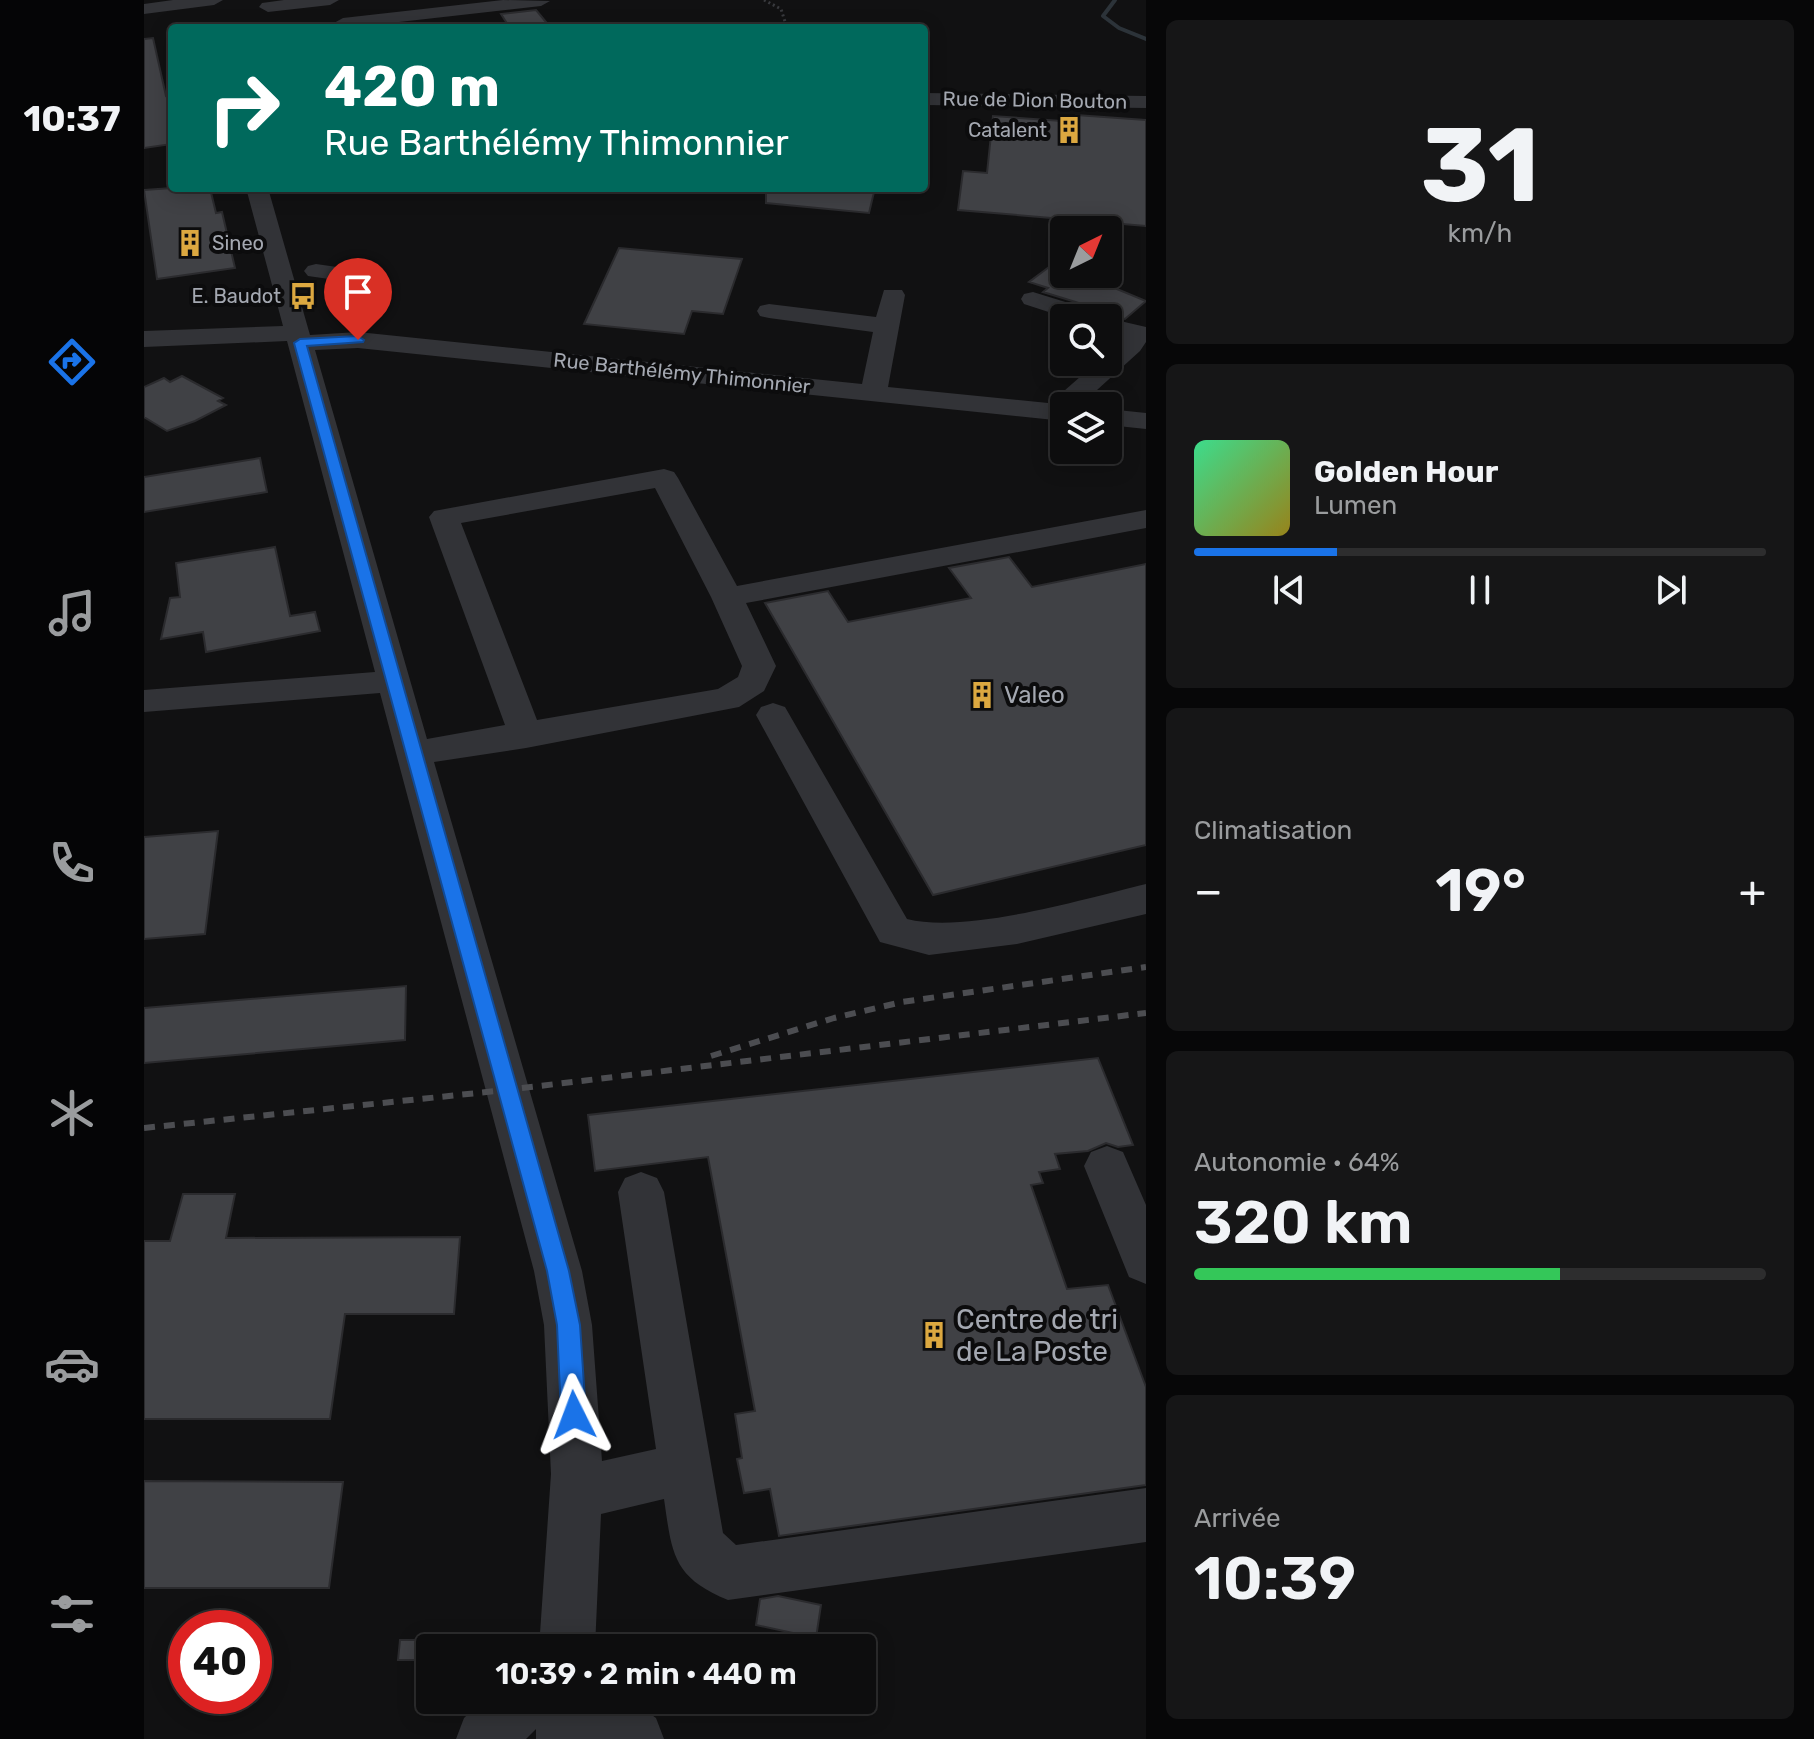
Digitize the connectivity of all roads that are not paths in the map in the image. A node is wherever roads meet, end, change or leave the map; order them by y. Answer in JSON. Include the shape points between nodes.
{"nodes":[{"id":1,"x":330,"y":0,"type":"edge"},
{"id":2,"x":541,"y":0,"type":"edge"},
{"id":3,"x":208,"y":7,"type":"edge"},
{"id":4,"x":268,"y":7,"type":"dead end"},
{"id":5,"x":144,"y":9,"type":"edge"},
{"id":6,"x":554,"y":18,"type":"dead end"},
{"id":7,"x":343,"y":23,"type":"dead end"},
{"id":8,"x":928,"y":99,"type":"edge"},
{"id":9,"x":1146,"y":102,"type":"edge"},
{"id":10,"x":258,"y":192,"type":"edge"},
{"id":11,"x":316,"y":271,"type":"dead end"},
{"id":12,"x":357,"y":276,"type":"dead end"},
{"id":13,"x":893,"y":295,"type":"dead end"},
{"id":14,"x":1033,"y":299,"type":"dead end"},
{"id":15,"x":1050,"y":304,"type":"edge"},
{"id":16,"x":769,"y":311,"type":"dead end"},
{"id":17,"x":886,"y":326,"type":"junction"},
{"id":18,"x":1122,"y":328,"type":"edge"},
{"id":19,"x":298,"y":338,"type":"junction"},
{"id":20,"x":144,"y":339,"type":"edge"},
{"id":21,"x":1122,"y":354,"type":"edge"},
{"id":22,"x":1097,"y":376,"type":"edge"},
{"id":23,"x":1079,"y":392,"type":"edge"},
{"id":24,"x":874,"y":393,"type":"junction"},
{"id":25,"x":1050,"y":412,"type":"edge"},
{"id":26,"x":1122,"y":418,"type":"edge"},
{"id":27,"x":1146,"y":421,"type":"edge"},
{"id":28,"x":1146,"y":519,"type":"edge"},
{"id":29,"x":727,"y":597,"type":"junction"},
{"id":30,"x":394,"y":681,"type":"junction"},
{"id":31,"x":144,"y":701,"type":"edge"},
{"id":32,"x":773,"y":715,"type":"dead end"},
{"id":33,"x":526,"y":736,"type":"junction"},
{"id":34,"x":414,"y":753,"type":"junction"},
{"id":35,"x":1146,"y":899,"type":"edge"},
{"id":36,"x":1107,"y":1166,"type":"dead end"},
{"id":37,"x":641,"y":1192,"type":"dead end"},
{"id":38,"x":1146,"y":1262,"type":"edge"},
{"id":39,"x":686,"y":1468,"type":"junction"},
{"id":40,"x":576,"y":1493,"type":"junction"},
{"id":41,"x":1146,"y":1515,"type":"edge"},
{"id":42,"x":567,"y":1634,"type":"edge"},
{"id":43,"x":510,"y":1714,"type":"edge"},
{"id":44,"x":566,"y":1714,"type":"edge"},
{"id":45,"x":606,"y":1714,"type":"edge"},
{"id":46,"x":485,"y":1739,"type":"edge"},
{"id":47,"x":565,"y":1739,"type":"edge"},
{"id":48,"x":635,"y":1739,"type":"edge"}],
"edges":[{"from":1,"to":4,"type":"street"},
{"from":2,"to":6,"type":"street"},
{"from":2,"to":7,"type":"street"},
{"from":3,"to":5,"type":"street"},
{"from":8,"to":9,"type":"street","name":"Rue de Dion Bouton"},
{"from":10,"to":19,"type":"street"},
{"from":11,"to":12,"type":"street"},
{"from":13,"to":17,"type":"street"},
{"from":14,"to":15,"type":"street"},
{"from":16,"to":17,"type":"street"},
{"from":17,"to":24,"type":"street"},
{"from":18,"to":21,"type":"street","via":[[1138,333]]},
{"from":19,"to":20,"type":"street","name":"Rue Barthélémy Thimonnier"},
{"from":19,"to":24,"type":"street","name":"Rue Barthélémy Thimonnier"},
{"from":19,"to":30,"type":"street"},
{"from":22,"to":23,"type":"street"},
{"from":24,"to":25,"type":"street","name":"Rue Barthélémy Thimonnier"},
{"from":26,"to":27,"type":"street"},
{"from":28,"to":29,"type":"street"},
{"from":29,"to":33,"type":"street","via":[[759,666],[752,683],[727,699]]},
{"from":29,"to":33,"type":"street","via":[[664,478],[444,517]]},
{"from":30,"to":31,"type":"street"},
{"from":30,"to":34,"type":"street"},
{"from":32,"to":35,"type":"street","via":[[894,931],[929,940],[1017,929]]},
{"from":33,"to":34,"type":"street"},
{"from":34,"to":40,"type":"street","via":[[558,1271],[568,1325]]},
{"from":36,"to":38,"type":"street"},
{"from":37,"to":39,"type":"street"},
{"from":39,"to":40,"type":"street"},
{"from":39,"to":41,"type":"street","via":[[698,1548],[728,1573]]},
{"from":40,"to":42,"type":"street"},
{"from":43,"to":46,"type":"street"},
{"from":44,"to":47,"type":"street"},
{"from":45,"to":48,"type":"street"}]}
